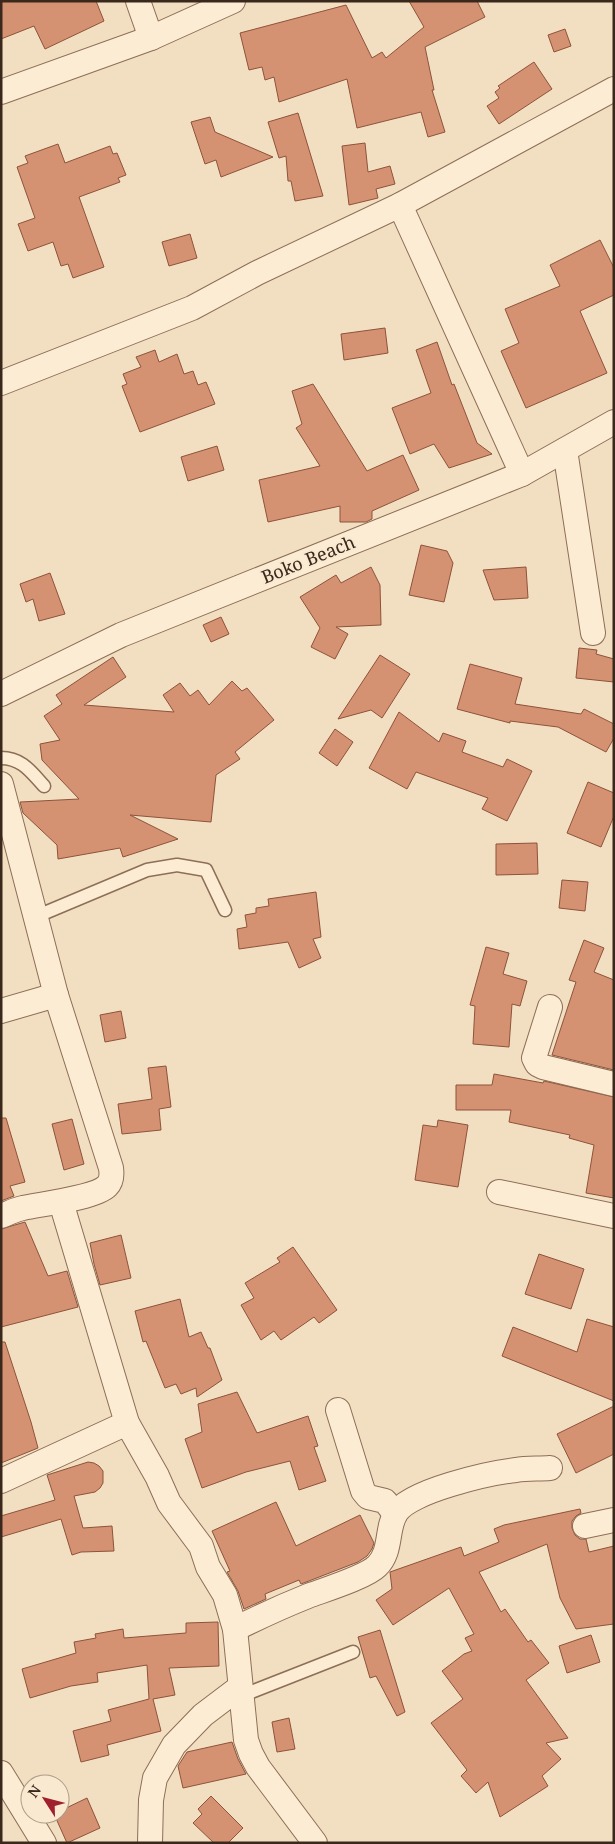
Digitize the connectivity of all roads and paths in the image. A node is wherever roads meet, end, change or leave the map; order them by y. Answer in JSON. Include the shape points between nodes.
{"nodes":[{"id":1,"x":138,"y":1,"type":"edge"},
{"id":2,"x":233,"y":1,"type":"edge"},
{"id":3,"x":151,"y":38,"type":"junction"},
{"id":4,"x":614,"y":89,"type":"edge"},
{"id":5,"x":1,"y":92,"type":"edge"},
{"id":6,"x":400,"y":205,"type":"junction"},
{"id":7,"x":1,"y":383,"type":"edge"},
{"id":8,"x":614,"y":422,"type":"edge"},
{"id":9,"x":565,"y":450,"type":"junction"},
{"id":10,"x":522,"y":474,"type":"junction"},
{"id":11,"x":594,"y":633,"type":"dead end"},
{"id":12,"x":1,"y":694,"type":"edge"},
{"id":13,"x":1,"y":758,"type":"edge"},
{"id":14,"x":1,"y":784,"type":"edge"},
{"id":15,"x":44,"y":786,"type":"dead end"},
{"id":16,"x":225,"y":910,"type":"dead end"},
{"id":17,"x":35,"y":917,"type":"junction"},
{"id":18,"x":56,"y":995,"type":"junction"},
{"id":19,"x":550,"y":1007,"type":"dead end"},
{"id":20,"x":1,"y":1011,"type":"edge"},
{"id":21,"x":614,"y":1084,"type":"edge"},
{"id":22,"x":499,"y":1192,"type":"dead end"},
{"id":23,"x":61,"y":1202,"type":"junction"},
{"id":24,"x":1,"y":1216,"type":"edge"},
{"id":25,"x":614,"y":1216,"type":"edge"},
{"id":26,"x":338,"y":1410,"type":"dead end"},
{"id":27,"x":127,"y":1423,"type":"junction"},
{"id":28,"x":550,"y":1468,"type":"dead end"},
{"id":29,"x":1,"y":1481,"type":"edge"},
{"id":30,"x":394,"y":1514,"type":"junction"},
{"id":31,"x":614,"y":1520,"type":"edge"},
{"id":32,"x":585,"y":1526,"type":"dead end"},
{"id":33,"x":235,"y":1628,"type":"junction"},
{"id":34,"x":353,"y":1652,"type":"dead end"},
{"id":35,"x":241,"y":1692,"type":"junction"},
{"id":36,"x":1,"y":1773,"type":"edge"},
{"id":37,"x":44,"y":1843,"type":"edge"},
{"id":38,"x":150,"y":1843,"type":"edge"},
{"id":39,"x":315,"y":1843,"type":"edge"}],
"edges":[{"from":1,"to":3,"type":"street"},
{"from":2,"to":3,"type":"street"},
{"from":3,"to":5,"type":"street"},
{"from":4,"to":6,"type":"street"},
{"from":6,"to":7,"type":"street","via":[[192,308]]},
{"from":6,"to":10,"type":"street"},
{"from":8,"to":9,"type":"street","name":"Boko Beach"},
{"from":9,"to":10,"type":"street","name":"Boko Beach"},
{"from":9,"to":11,"type":"street"},
{"from":10,"to":12,"type":"street","name":"Boko Beach","via":[[121,635]]},
{"from":13,"to":15,"type":"lane","via":[[25,764]]},
{"from":14,"to":17,"type":"street"},
{"from":16,"to":17,"type":"lane","via":[[206,870],[177,865],[147,870]]},
{"from":17,"to":18,"type":"street"},
{"from":18,"to":20,"type":"street"},
{"from":18,"to":23,"type":"street","via":[[112,1176],[102,1190]]},
{"from":19,"to":21,"type":"street","via":[[534,1058],[537,1064]]},
{"from":22,"to":25,"type":"street"},
{"from":23,"to":24,"type":"street","via":[[22,1208]]},
{"from":23,"to":27,"type":"street"},
{"from":26,"to":30,"type":"street","via":[[363,1491],[368,1497],[385,1501]]},
{"from":27,"to":29,"type":"street"},
{"from":27,"to":33,"type":"street","via":[[169,1504],[201,1546],[208,1567],[226,1596]]},
{"from":28,"to":30,"type":"street","via":[[515,1470],[468,1479],[422,1494]]},
{"from":30,"to":33,"type":"street","via":[[385,1555],[377,1566]]},
{"from":31,"to":32,"type":"street"},
{"from":33,"to":35,"type":"street"},
{"from":34,"to":35,"type":"lane"},
{"from":35,"to":38,"type":"street","via":[[203,1715],[174,1745],[155,1778]]},
{"from":35,"to":39,"type":"street","via":[[246,1740],[251,1754]]},
{"from":36,"to":37,"type":"street"}]}
